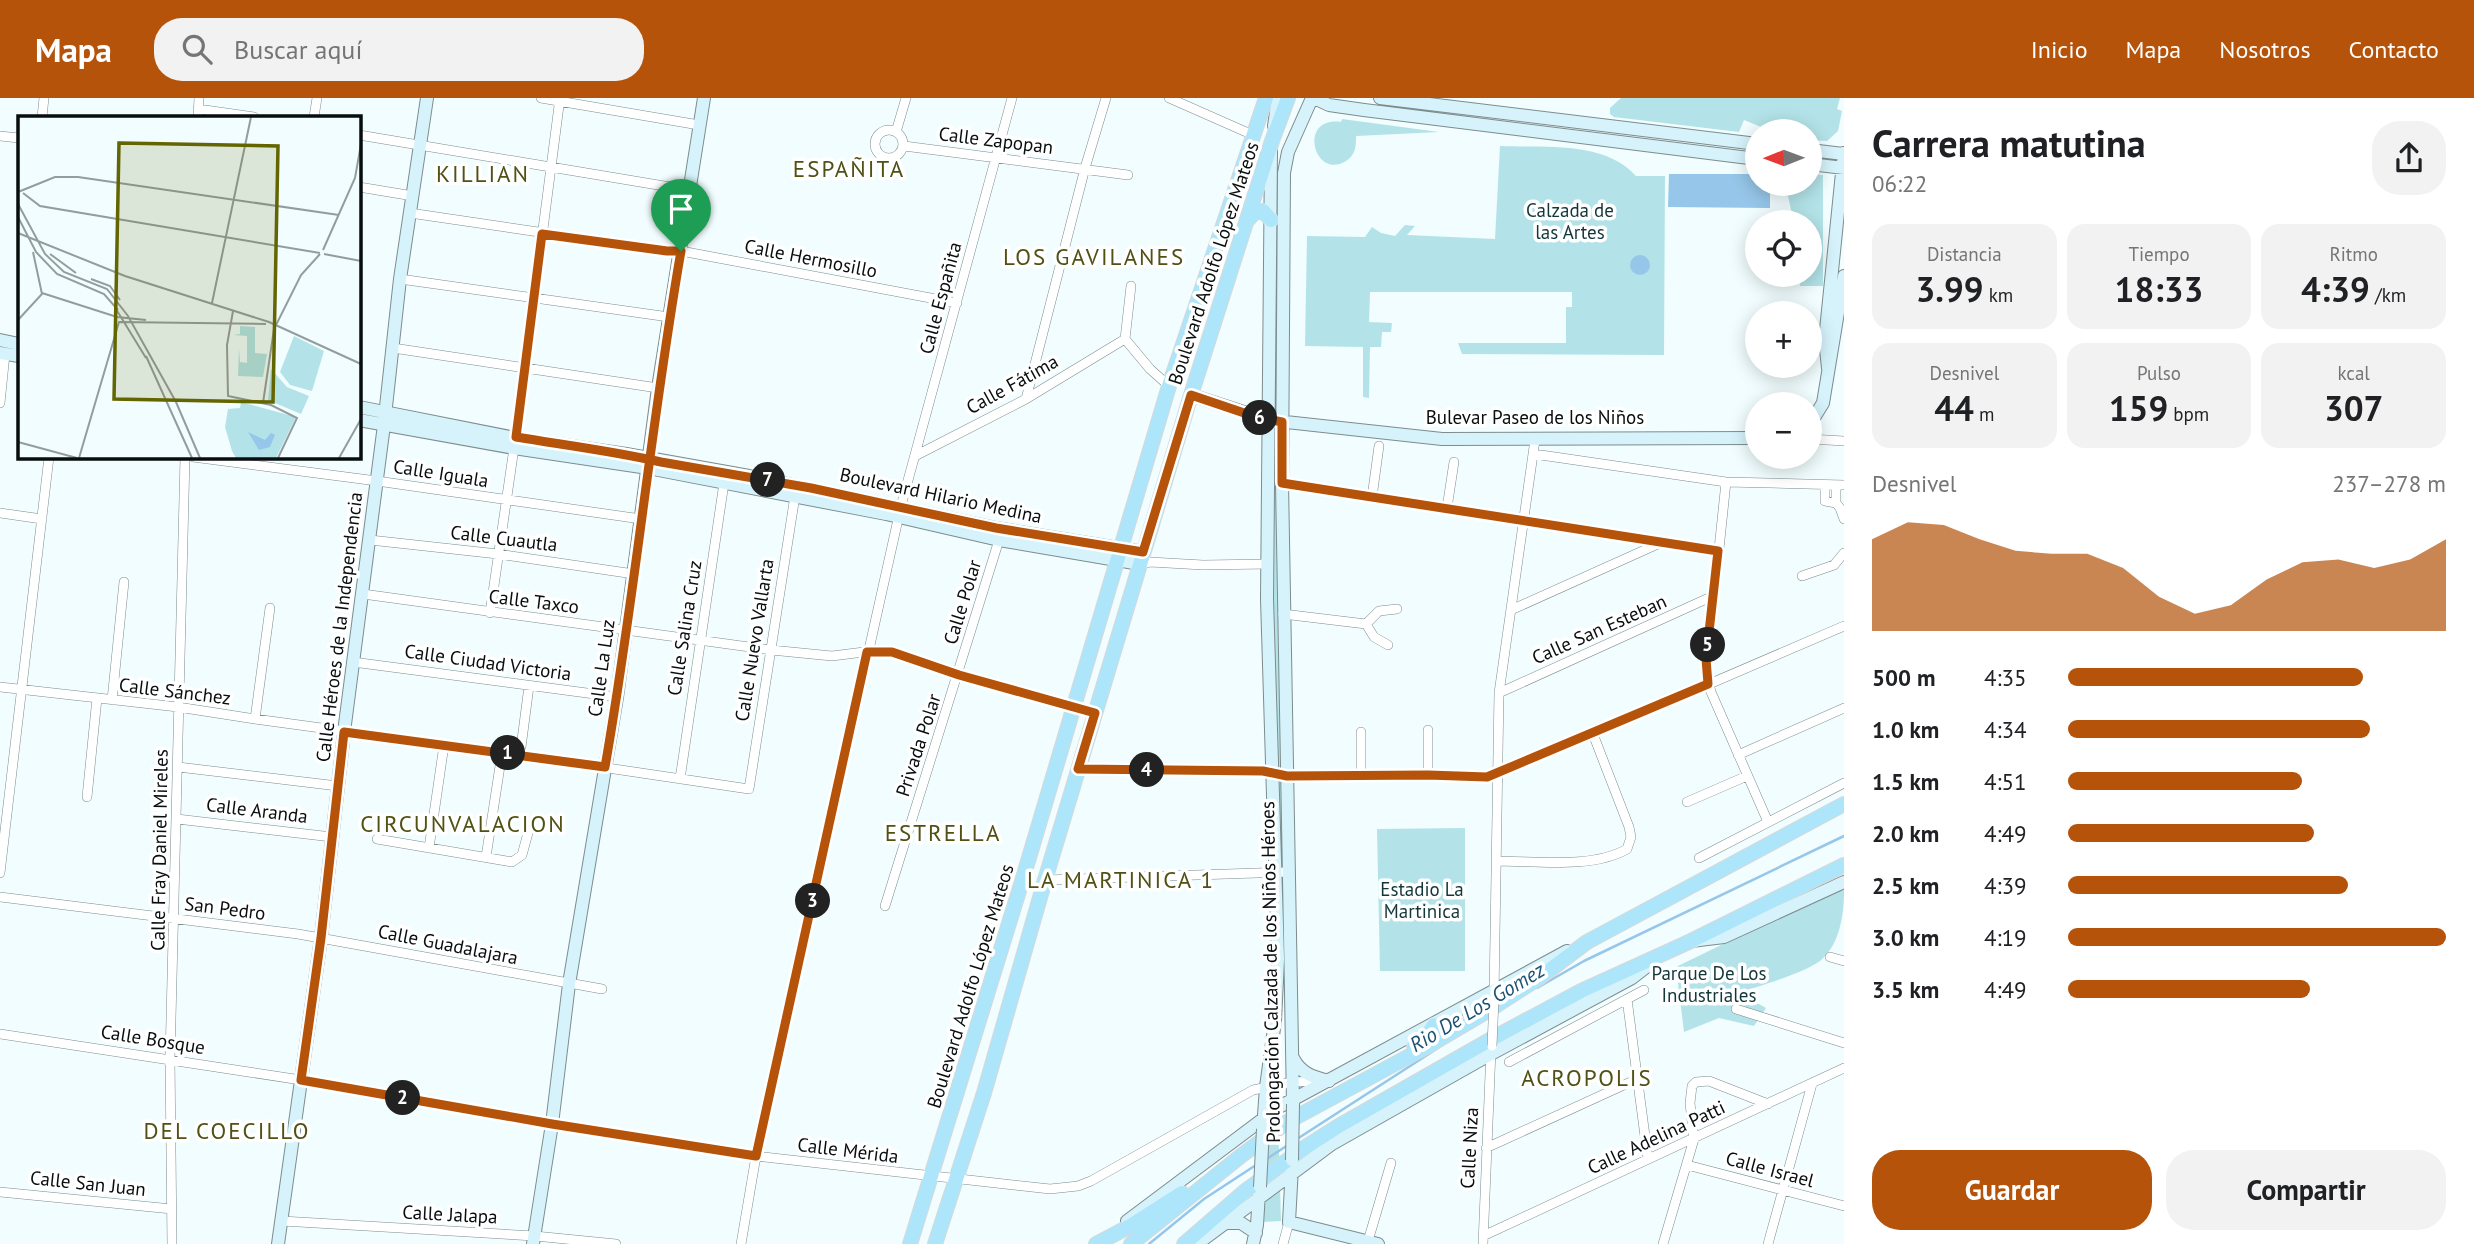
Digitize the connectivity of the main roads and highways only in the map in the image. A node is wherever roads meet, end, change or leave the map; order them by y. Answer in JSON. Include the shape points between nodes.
{"nodes":[{"id":1,"x":1266,"y":98,"type":"edge"},
{"id":2,"x":1288,"y":98,"type":"edge"},
{"id":3,"x":1271,"y":220,"type":"road end"},
{"id":4,"x":1245,"y":223,"type":"junction"},
{"id":5,"x":1844,"y":804,"type":"edge"},
{"id":6,"x":1844,"y":865,"type":"edge"},
{"id":7,"x":1844,"y":872,"type":"edge"},
{"id":8,"x":1825,"y":875,"type":"junction"},
{"id":9,"x":1434,"y":1025,"type":"road end"},
{"id":10,"x":960,"y":1086,"type":"junction"},
{"id":11,"x":984,"y":1093,"type":"junction"},
{"id":12,"x":1287,"y":1122,"type":"junction"},
{"id":13,"x":1242,"y":1155,"type":"junction"},
{"id":14,"x":910,"y":1244,"type":"edge"},
{"id":15,"x":935,"y":1244,"type":"edge"},
{"id":16,"x":1096,"y":1244,"type":"edge"},
{"id":17,"x":1131,"y":1244,"type":"edge"},
{"id":18,"x":1184,"y":1244,"type":"edge"}],
"edges":[{"from":1,"to":10,"type":"main road","name":"Boulevard Adolfo López Mateos","via":[[1169,386]]},
{"from":2,"to":4,"type":"main road","name":"Boulevard Adolfo López Mateos"},
{"from":3,"to":4,"type":"main road","via":[[1263,211]]},
{"from":4,"to":11,"type":"main road","name":"Boulevard Adolfo López Mateos"},
{"from":5,"to":12,"type":"main road","via":[[1587,942],[1489,1010]]},
{"from":6,"to":8,"type":"main road"},
{"from":7,"to":8,"type":"main road"},
{"from":8,"to":18,"type":"main road","via":[[1591,986],[1337,1127],[1244,1192]]},
{"from":9,"to":12,"type":"main road","via":[[1413,1047],[1306,1106]]},
{"from":10,"to":11,"type":"main road"},
{"from":10,"to":14,"type":"main road","name":"Boulevard Adolfo López Mateos"},
{"from":11,"to":15,"type":"main road","name":"Boulevard Adolfo López Mateos"},
{"from":12,"to":13,"type":"main road"},
{"from":13,"to":16,"type":"main road"},
{"from":13,"to":17,"type":"main road"}]}
